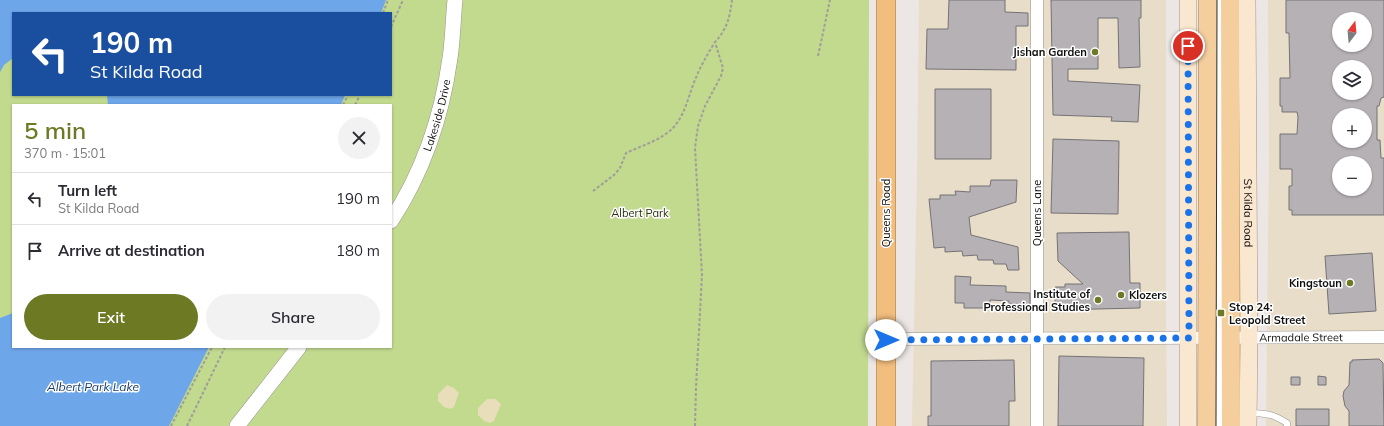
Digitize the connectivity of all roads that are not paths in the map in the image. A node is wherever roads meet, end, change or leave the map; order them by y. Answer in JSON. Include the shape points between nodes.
{"nodes":[{"id":1,"x":455,"y":0,"type":"edge"},
{"id":2,"x":886,"y":0,"type":"edge"},
{"id":3,"x":1037,"y":0,"type":"edge"},
{"id":4,"x":1188,"y":0,"type":"edge"},
{"id":5,"x":1208,"y":0,"type":"edge"},
{"id":6,"x":1219,"y":0,"type":"edge"},
{"id":7,"x":1230,"y":0,"type":"edge"},
{"id":8,"x":1247,"y":0,"type":"edge"},
{"id":9,"x":1239,"y":217,"type":"junction"},
{"id":10,"x":392,"y":219,"type":"edge"},
{"id":11,"x":1384,"y":337,"type":"edge"},
{"id":12,"x":1189,"y":338,"type":"junction"},
{"id":13,"x":1219,"y":338,"type":"junction"},
{"id":14,"x":1249,"y":338,"type":"junction"},
{"id":15,"x":1037,"y":339,"type":"junction"},
{"id":16,"x":886,"y":340,"type":"junction"},
{"id":17,"x":299,"y":348,"type":"edge"},
{"id":18,"x":1248,"y":419,"type":"edge"},
{"id":19,"x":238,"y":426,"type":"edge"},
{"id":20,"x":886,"y":426,"type":"edge"},
{"id":21,"x":1038,"y":426,"type":"edge"},
{"id":22,"x":1188,"y":426,"type":"edge"},
{"id":23,"x":1207,"y":426,"type":"edge"},
{"id":24,"x":1218,"y":426,"type":"edge"},
{"id":25,"x":1231,"y":426,"type":"edge"},
{"id":26,"x":1288,"y":426,"type":"edge"}],
"edges":[{"from":1,"to":10,"type":"street","name":"Lakeside Drive","via":[[450,58],[436,123],[413,184]]},
{"from":2,"to":16,"type":"highway","name":"Queens Road"},
{"from":3,"to":15,"type":"street","name":"Queens Lane"},
{"from":4,"to":12,"type":"main road"},
{"from":5,"to":13,"type":"main road","name":"St Kilda Road"},
{"from":6,"to":13,"type":"lane"},
{"from":7,"to":9,"type":"main road","name":"St Kilda Road"},
{"from":8,"to":9,"type":"main road","name":"St Kilda Road"},
{"from":9,"to":13,"type":"main road","name":"St Kilda Road"},
{"from":9,"to":14,"type":"main road","name":"St Kilda Road"},
{"from":11,"to":14,"type":"street","name":"Armadale Street"},
{"from":12,"to":13,"type":"street","name":"Armadale Street"},
{"from":12,"to":15,"type":"street","name":"Armadale Street"},
{"from":12,"to":22,"type":"main road"},
{"from":13,"to":14,"type":"street","name":"Armadale Street"},
{"from":13,"to":23,"type":"main road","name":"St Kilda Road"},
{"from":13,"to":24,"type":"lane"},
{"from":13,"to":25,"type":"main road","name":"St Kilda Road"},
{"from":14,"to":18,"type":"main road","name":"St Kilda Road"},
{"from":15,"to":16,"type":"street","name":"Armadale Street"},
{"from":15,"to":21,"type":"street","name":"Queens Lane"},
{"from":16,"to":20,"type":"highway","name":"Queens Road"},
{"from":17,"to":19,"type":"street"},
{"from":18,"to":26,"type":"lane","via":[[1266,414],[1276,416]]}]}
